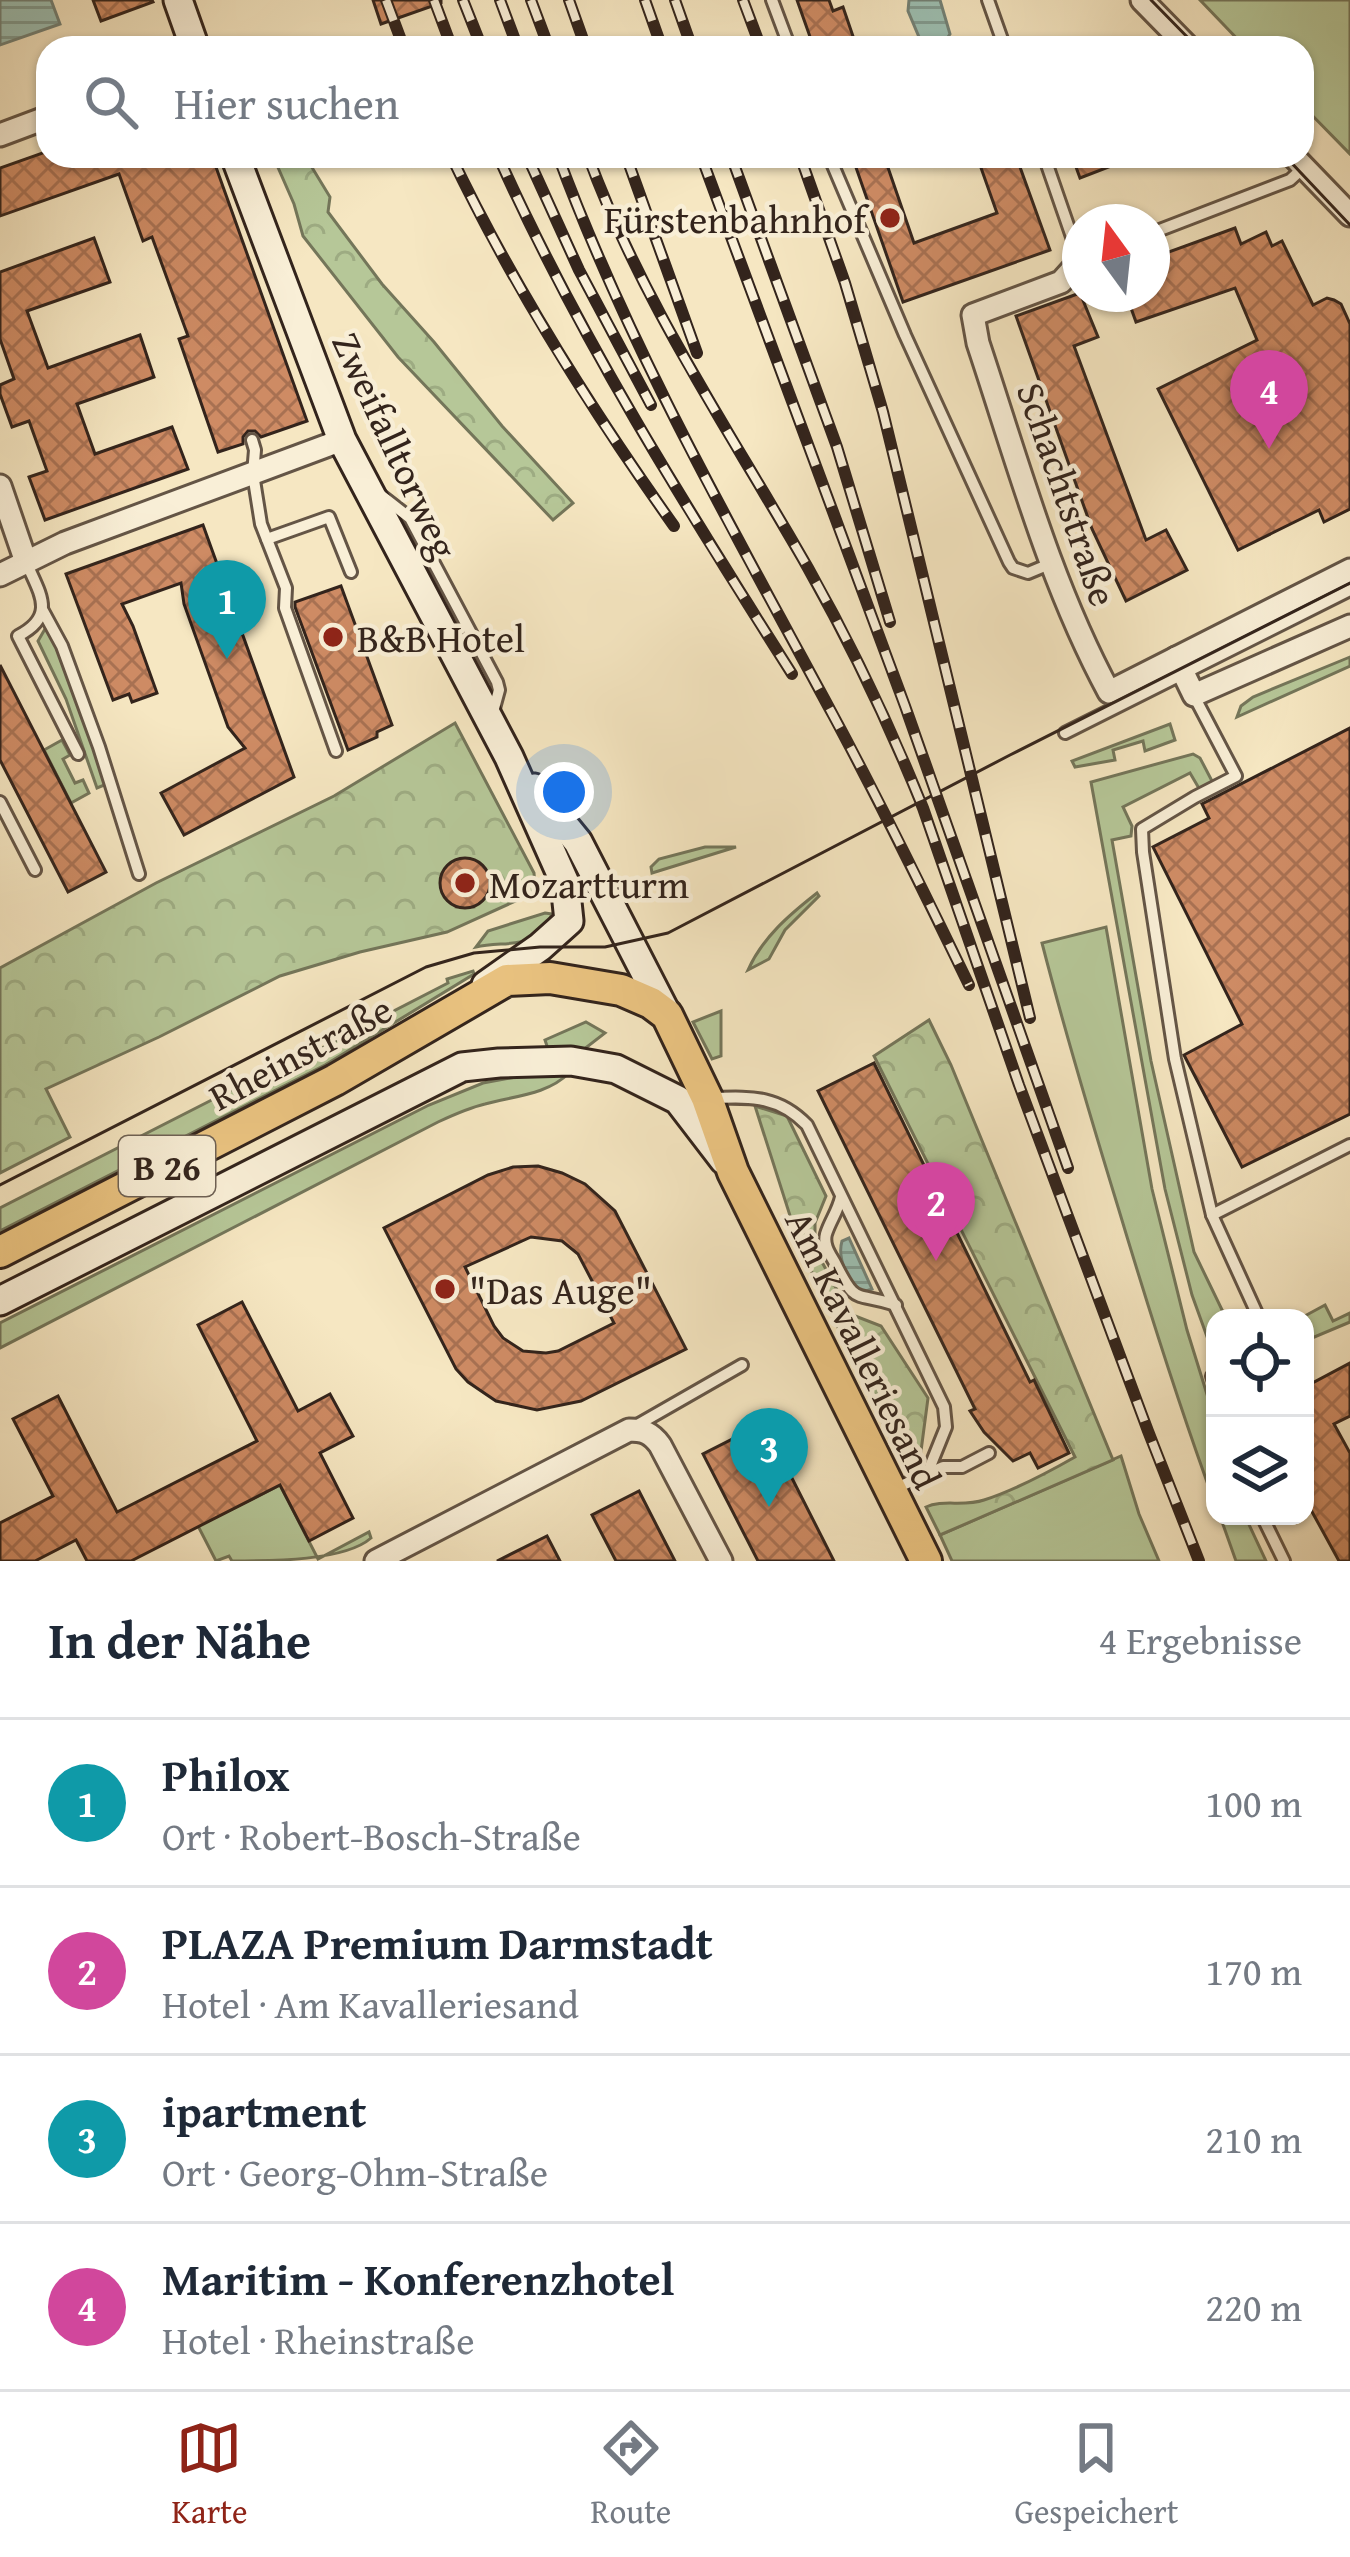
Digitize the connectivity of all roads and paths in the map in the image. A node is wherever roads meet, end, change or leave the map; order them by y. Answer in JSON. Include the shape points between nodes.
{"nodes":[{"id":1,"x":178,"y":0,"type":"edge"},
{"id":2,"x":772,"y":0,"type":"edge"},
{"id":3,"x":988,"y":0,"type":"edge"},
{"id":4,"x":1142,"y":0,"type":"edge"},
{"id":5,"x":191,"y":36,"type":"edge"},
{"id":6,"x":786,"y":36,"type":"edge"},
{"id":7,"x":1001,"y":36,"type":"edge"},
{"id":8,"x":1177,"y":36,"type":"edge"},
{"id":9,"x":36,"y":122,"type":"edge"},
{"id":10,"x":0,"y":135,"type":"edge"},
{"id":11,"x":240,"y":168,"type":"edge"},
{"id":12,"x":834,"y":168,"type":"edge"},
{"id":13,"x":1048,"y":168,"type":"edge"},
{"id":14,"x":1296,"y":168,"type":"edge"},
{"id":15,"x":1305,"y":168,"type":"edge"},
{"id":16,"x":1062,"y":208,"type":"edge"},
{"id":17,"x":1350,"y":215,"type":"edge"},
{"id":18,"x":1170,"y":226,"type":"edge"},
{"id":19,"x":1062,"y":281,"type":"edge"},
{"id":20,"x":252,"y":440,"type":"dead end"},
{"id":21,"x":342,"y":440,"type":"junction"},
{"id":22,"x":253,"y":474,"type":"junction"},
{"id":23,"x":0,"y":486,"type":"edge"},
{"id":24,"x":267,"y":539,"type":"junction"},
{"id":25,"x":26,"y":562,"type":"junction"},
{"id":26,"x":1052,"y":562,"type":"junction"},
{"id":27,"x":1350,"y":570,"type":"edge"},
{"id":28,"x":351,"y":572,"type":"dead end"},
{"id":29,"x":0,"y":574,"type":"edge"},
{"id":30,"x":1350,"y":590,"type":"edge"},
{"id":31,"x":43,"y":611,"type":"junction"},
{"id":32,"x":1350,"y":626,"type":"edge"},
{"id":33,"x":1180,"y":666,"type":"junction"},
{"id":34,"x":1194,"y":695,"type":"junction"},
{"id":35,"x":1065,"y":734,"type":"dead end"},
{"id":36,"x":336,"y":752,"type":"dead end"},
{"id":37,"x":78,"y":754,"type":"dead end"},
{"id":38,"x":509,"y":757,"type":"junction"},
{"id":39,"x":0,"y":802,"type":"edge"},
{"id":40,"x":35,"y":870,"type":"dead end"},
{"id":41,"x":139,"y":874,"type":"dead end"},
{"id":42,"x":568,"y":895,"type":"joint"},
{"id":43,"x":649,"y":978,"type":"joint"},
{"id":44,"x":667,"y":1015,"type":"junction"},
{"id":45,"x":444,"y":1017,"type":"junction"},
{"id":46,"x":707,"y":1098,"type":"junction"},
{"id":47,"x":1350,"y":1145,"type":"edge"},
{"id":48,"x":733,"y":1172,"type":"junction"},
{"id":49,"x":842,"y":1196,"type":"junction"},
{"id":50,"x":1212,"y":1215,"type":"junction"},
{"id":51,"x":0,"y":1252,"type":"edge"},
{"id":52,"x":0,"y":1301,"type":"edge"},
{"id":53,"x":896,"y":1305,"type":"junction"},
{"id":54,"x":1255,"y":1309,"type":"edge"},
{"id":55,"x":742,"y":1365,"type":"dead end"},
{"id":56,"x":629,"y":1430,"type":"junction"},
{"id":57,"x":989,"y":1453,"type":"dead end"},
{"id":58,"x":927,"y":1474,"type":"junction"},
{"id":59,"x":891,"y":1491,"type":"junction"},
{"id":60,"x":1266,"y":1525,"type":"edge"},
{"id":61,"x":376,"y":1561,"type":"edge"},
{"id":62,"x":721,"y":1561,"type":"edge"},
{"id":63,"x":926,"y":1561,"type":"edge"},
{"id":64,"x":1284,"y":1561,"type":"edge"}],
"edges":[{"from":1,"to":5,"type":"street"},
{"from":2,"to":6,"type":"lane"},
{"from":3,"to":7,"type":"lane"},
{"from":4,"to":8,"type":"street"},
{"from":9,"to":10,"type":"street"},
{"from":11,"to":21,"type":"street","name":"Zweifalltorweg"},
{"from":12,"to":26,"type":"lane","via":[[1009,562],[1028,573]]},
{"from":13,"to":16,"type":"lane"},
{"from":14,"to":18,"type":"lane","via":[[1290,179]]},
{"from":15,"to":17,"type":"street"},
{"from":19,"to":26,"type":"street","name":"Schachtstraße","via":[[973,315]]},
{"from":20,"to":22,"type":"lane"},
{"from":21,"to":22,"type":"street"},
{"from":21,"to":38,"type":"street","name":"Zweifalltorweg"},
{"from":22,"to":24,"type":"lane"},
{"from":22,"to":25,"type":"street"},
{"from":23,"to":25,"type":"street"},
{"from":24,"to":28,"type":"lane","via":[[329,517]]},
{"from":24,"to":36,"type":"lane"},
{"from":25,"to":29,"type":"street"},
{"from":25,"to":31,"type":"lane"},
{"from":26,"to":33,"type":"street","name":"Schachtstraße","via":[[1109,692]]},
{"from":27,"to":33,"type":"street"},
{"from":30,"to":33,"type":"lane"},
{"from":31,"to":37,"type":"lane","via":[[18,636]]},
{"from":31,"to":41,"type":"lane","via":[[92,726]]},
{"from":32,"to":34,"type":"street"},
{"from":33,"to":34,"type":"street"},
{"from":33,"to":35,"type":"lane"},
{"from":34,"to":50,"type":"lane","via":[[1236,776],[1142,829],[1175,1059]]},
{"from":38,"to":42,"type":"street","name":"Zweifalltorweg"},
{"from":38,"to":43,"type":"street","name":"Zweifalltorweg","via":[[578,842]]},
{"from":39,"to":40,"type":"lane"},
{"from":42,"to":45,"type":"street","name":"Rheinstraße","via":[[564,928]]},
{"from":43,"to":44,"type":"street","name":"Am Kavalleriesand"},
{"from":44,"to":45,"type":"main road","name":"Rheinstraße","number":"B 26","via":[[621,990],[550,978],[506,980]]},
{"from":44,"to":46,"type":"main road","name":"Am Kavalleriesand"},
{"from":45,"to":51,"type":"main road","name":"Rheinstraße","number":"B 26"},
{"from":46,"to":48,"type":"main road","name":"Am Kavalleriesand"},
{"from":46,"to":49,"type":"lane","via":[[764,1099],[795,1112]]},
{"from":47,"to":50,"type":"lane"},
{"from":48,"to":52,"type":"street","name":"Am Kavalleriesand","number":"B 26","via":[[678,1100],[616,1070],[571,1061],[462,1067]]},
{"from":48,"to":59,"type":"main road","name":"Am Kavalleriesand"},
{"from":49,"to":53,"type":"lane"},
{"from":49,"to":53,"type":"lane","via":[[826,1245],[849,1291]]},
{"from":50,"to":54,"type":"lane"},
{"from":53,"to":58,"type":"lane","via":[[944,1407],[946,1427]]},
{"from":55,"to":56,"type":"lane"},
{"from":56,"to":61,"type":"street"},
{"from":56,"to":62,"type":"street","via":[[660,1444]]},
{"from":57,"to":58,"type":"lane"},
{"from":58,"to":59,"type":"lane"},
{"from":59,"to":63,"type":"main road","name":"Am Kavalleriesand"},
{"from":60,"to":64,"type":"lane"}]}
